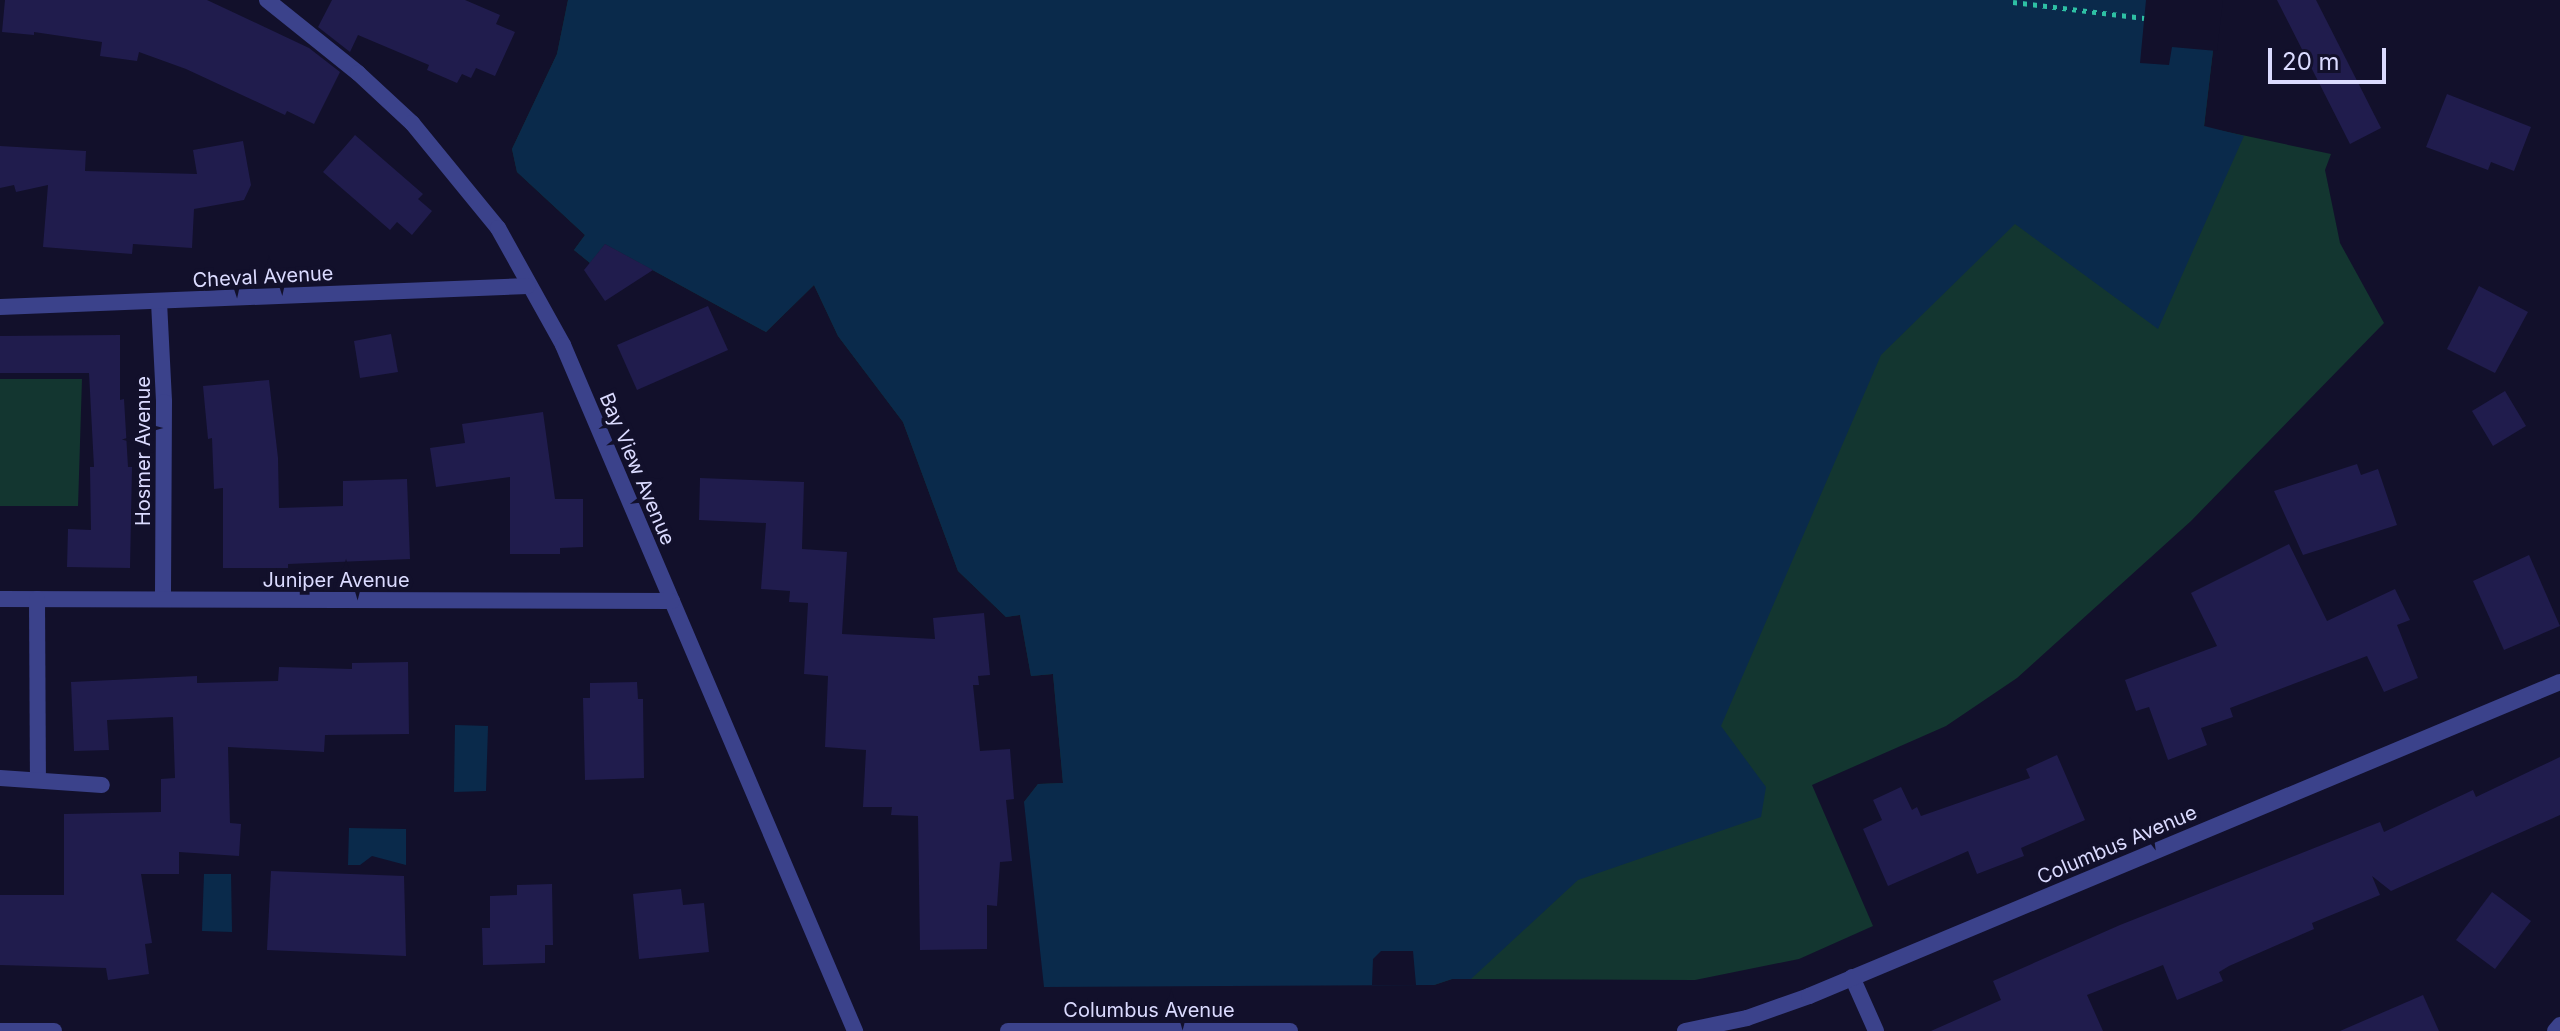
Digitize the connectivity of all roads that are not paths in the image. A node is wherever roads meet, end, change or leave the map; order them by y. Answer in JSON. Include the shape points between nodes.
{"nodes":[{"id":1,"x":267,"y":0,"type":"edge"},
{"id":2,"x":528,"y":286,"type":"junction"},
{"id":3,"x":159,"y":302,"type":"junction"},
{"id":4,"x":0,"y":307,"type":"edge"},
{"id":5,"x":0,"y":599,"type":"edge"},
{"id":6,"x":37,"y":599,"type":"junction"},
{"id":7,"x":163,"y":599,"type":"junction"},
{"id":8,"x":672,"y":601,"type":"junction"},
{"id":9,"x":2560,"y":682,"type":"edge"},
{"id":10,"x":0,"y":778,"type":"edge"},
{"id":11,"x":38,"y":778,"type":"junction"},
{"id":12,"x":102,"y":785,"type":"dead end"},
{"id":13,"x":1852,"y":977,"type":"junction"},
{"id":14,"x":2560,"y":1025,"type":"edge"},
{"id":15,"x":0,"y":1031,"type":"edge"},
{"id":16,"x":54,"y":1031,"type":"edge"},
{"id":17,"x":855,"y":1031,"type":"edge"},
{"id":18,"x":1008,"y":1031,"type":"edge"},
{"id":19,"x":1290,"y":1031,"type":"edge"},
{"id":20,"x":1685,"y":1031,"type":"edge"},
{"id":21,"x":1876,"y":1031,"type":"edge"},
{"id":22,"x":2555,"y":1031,"type":"edge"}],
"edges":[{"from":1,"to":2,"type":"street","name":"Bay View Avenue","via":[[412,123],[498,228]]},
{"from":2,"to":3,"type":"street","name":"Cheval Avenue"},
{"from":2,"to":8,"type":"street","name":"Bay View Avenue","via":[[563,345]]},
{"from":3,"to":4,"type":"street","name":"Cheval Avenue"},
{"from":3,"to":7,"type":"street","name":"Hosmer Avenue"},
{"from":5,"to":6,"type":"street","name":"Juniper Avenue"},
{"from":6,"to":7,"type":"street","name":"Juniper Avenue"},
{"from":6,"to":11,"type":"street"},
{"from":7,"to":8,"type":"street","name":"Juniper Avenue"},
{"from":8,"to":17,"type":"street","name":"Bay View Avenue"},
{"from":9,"to":13,"type":"street","name":"Columbus Avenue"},
{"from":10,"to":11,"type":"street"},
{"from":11,"to":12,"type":"street"},
{"from":13,"to":20,"type":"street","name":"Columbus Avenue","via":[[1747,1018]]},
{"from":13,"to":21,"type":"street"},
{"from":14,"to":22,"type":"street"},
{"from":15,"to":16,"type":"street"},
{"from":18,"to":19,"type":"street","name":"Columbus Avenue"}]}
